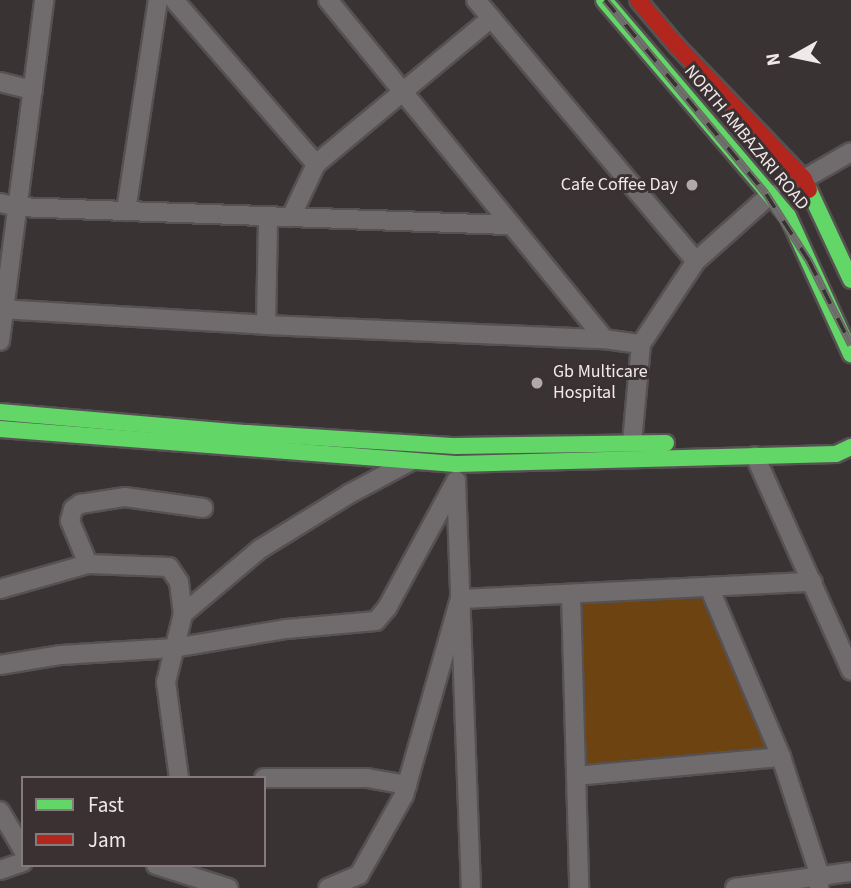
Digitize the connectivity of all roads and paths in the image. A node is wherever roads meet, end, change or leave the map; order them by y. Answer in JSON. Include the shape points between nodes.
{"nodes":[{"id":1,"x":44,"y":0,"type":"edge"},
{"id":2,"x":158,"y":0,"type":"edge"},
{"id":3,"x":174,"y":0,"type":"edge"},
{"id":4,"x":328,"y":0,"type":"edge"},
{"id":5,"x":476,"y":0,"type":"edge"},
{"id":6,"x":604,"y":0,"type":"edge"},
{"id":7,"x":638,"y":0,"type":"edge"},
{"id":8,"x":491,"y":18,"type":"junction"},
{"id":9,"x":0,"y":82,"type":"edge"},
{"id":10,"x":33,"y":90,"type":"junction"},
{"id":11,"x":403,"y":90,"type":"junction"},
{"id":12,"x":851,"y":152,"type":"edge"},
{"id":13,"x":316,"y":164,"type":"junction"},
{"id":14,"x":804,"y":179,"type":"junction"},
{"id":15,"x":771,"y":194,"type":"junction"},
{"id":16,"x":9,"y":205,"type":"edge"},
{"id":17,"x":126,"y":211,"type":"junction"},
{"id":18,"x":268,"y":216,"type":"junction"},
{"id":19,"x":291,"y":217,"type":"junction"},
{"id":20,"x":512,"y":225,"type":"junction"},
{"id":21,"x":696,"y":261,"type":"junction"},
{"id":22,"x":851,"y":280,"type":"edge"},
{"id":23,"x":2,"y":309,"type":"edge"},
{"id":24,"x":266,"y":325,"type":"junction"},
{"id":25,"x":604,"y":339,"type":"junction"},
{"id":26,"x":0,"y":341,"type":"edge"},
{"id":27,"x":641,"y":344,"type":"junction"},
{"id":28,"x":851,"y":354,"type":"edge"},
{"id":29,"x":0,"y":412,"type":"edge"},
{"id":30,"x":0,"y":429,"type":"edge"},
{"id":31,"x":835,"y":437,"type":"dead end"},
{"id":32,"x":780,"y":439,"type":"dead end"},
{"id":33,"x":851,"y":444,"type":"edge"},
{"id":34,"x":631,"y":453,"type":"junction"},
{"id":35,"x":755,"y":456,"type":"junction"},
{"id":36,"x":409,"y":462,"type":"junction"},
{"id":37,"x":456,"y":464,"type":"junction"},
{"id":38,"x":203,"y":508,"type":"dead end"},
{"id":39,"x":88,"y":564,"type":"junction"},
{"id":40,"x":813,"y":582,"type":"junction"},
{"id":41,"x":709,"y":587,"type":"junction"},
{"id":42,"x":0,"y":589,"type":"edge"},
{"id":43,"x":571,"y":594,"type":"junction"},
{"id":44,"x":460,"y":599,"type":"junction"},
{"id":45,"x":183,"y":614,"type":"junction"},
{"id":46,"x":174,"y":648,"type":"junction"},
{"id":47,"x":0,"y":665,"type":"edge"},
{"id":48,"x":851,"y":671,"type":"edge"},
{"id":49,"x":780,"y":757,"type":"junction"},
{"id":50,"x":180,"y":776,"type":"edge"},
{"id":51,"x":576,"y":776,"type":"junction"},
{"id":52,"x":266,"y":778,"type":"edge"},
{"id":53,"x":407,"y":785,"type":"junction"},
{"id":54,"x":0,"y":811,"type":"edge"},
{"id":55,"x":21,"y":847,"type":"edge"},
{"id":56,"x":21,"y":863,"type":"edge"},
{"id":57,"x":162,"y":867,"type":"edge"},
{"id":58,"x":0,"y":870,"type":"edge"},
{"id":59,"x":851,"y":872,"type":"edge"},
{"id":60,"x":819,"y":882,"type":"edge"},
{"id":61,"x":228,"y":888,"type":"edge"},
{"id":62,"x":328,"y":888,"type":"edge"},
{"id":63,"x":471,"y":888,"type":"edge"},
{"id":64,"x":579,"y":888,"type":"edge"},
{"id":65,"x":735,"y":888,"type":"edge"}],
"edges":[{"from":1,"to":10,"type":"street"},
{"from":2,"to":17,"type":"street"},
{"from":3,"to":13,"type":"street"},
{"from":4,"to":11,"type":"street"},
{"from":5,"to":8,"type":"street"},
{"from":6,"to":15,"type":"street","name":"NORTH AMBAZARI ROAD"},
{"from":7,"to":14,"type":"street","name":"NORTH AMBAZARI ROAD"},
{"from":8,"to":11,"type":"street"},
{"from":8,"to":21,"type":"street"},
{"from":9,"to":10,"type":"street"},
{"from":10,"to":16,"type":"street"},
{"from":11,"to":13,"type":"street"},
{"from":11,"to":20,"type":"street"},
{"from":12,"to":14,"type":"street"},
{"from":13,"to":19,"type":"street"},
{"from":14,"to":22,"type":"street","name":"NORTH AMBAZARI ROAD"},
{"from":15,"to":21,"type":"street"},
{"from":15,"to":28,"type":"street","name":"NORTH AMBAZARI ROAD","via":[[796,229]]},
{"from":16,"to":17,"type":"street"},
{"from":16,"to":23,"type":"street"},
{"from":17,"to":18,"type":"street"},
{"from":18,"to":19,"type":"street"},
{"from":18,"to":24,"type":"street"},
{"from":19,"to":20,"type":"street"},
{"from":20,"to":25,"type":"street"},
{"from":21,"to":27,"type":"street"},
{"from":23,"to":24,"type":"street"},
{"from":23,"to":26,"type":"street"},
{"from":24,"to":25,"type":"street"},
{"from":25,"to":27,"type":"street"},
{"from":27,"to":34,"type":"street"},
{"from":29,"to":37,"type":"street","via":[[247,433]]},
{"from":30,"to":36,"type":"street"},
{"from":31,"to":33,"type":"street"},
{"from":32,"to":34,"type":"street"},
{"from":33,"to":35,"type":"street","via":[[836,454]]},
{"from":34,"to":35,"type":"street"},
{"from":34,"to":37,"type":"street"},
{"from":35,"to":40,"type":"street"},
{"from":36,"to":37,"type":"street"},
{"from":36,"to":45,"type":"street","via":[[260,549]]},
{"from":37,"to":44,"type":"street"},
{"from":37,"to":46,"type":"street","via":[[387,608],[376,621],[286,629]]},
{"from":38,"to":39,"type":"street","via":[[125,497],[80,504],[70,520]]},
{"from":39,"to":42,"type":"street"},
{"from":39,"to":45,"type":"street","via":[[169,567],[179,582]]},
{"from":40,"to":41,"type":"street"},
{"from":40,"to":48,"type":"street"},
{"from":41,"to":43,"type":"street"},
{"from":41,"to":49,"type":"street"},
{"from":43,"to":44,"type":"street"},
{"from":43,"to":51,"type":"street"},
{"from":44,"to":53,"type":"street"},
{"from":44,"to":63,"type":"street"},
{"from":45,"to":46,"type":"street"},
{"from":46,"to":47,"type":"street","via":[[61,655]]},
{"from":46,"to":50,"type":"street","via":[[166,681]]},
{"from":49,"to":51,"type":"street"},
{"from":49,"to":60,"type":"street"},
{"from":51,"to":64,"type":"street"},
{"from":52,"to":53,"type":"street","via":[[367,778]]},
{"from":53,"to":62,"type":"street","via":[[359,875]]},
{"from":54,"to":55,"type":"street"},
{"from":56,"to":58,"type":"street"},
{"from":57,"to":61,"type":"street"},
{"from":59,"to":60,"type":"street"},
{"from":60,"to":65,"type":"street"}]}
